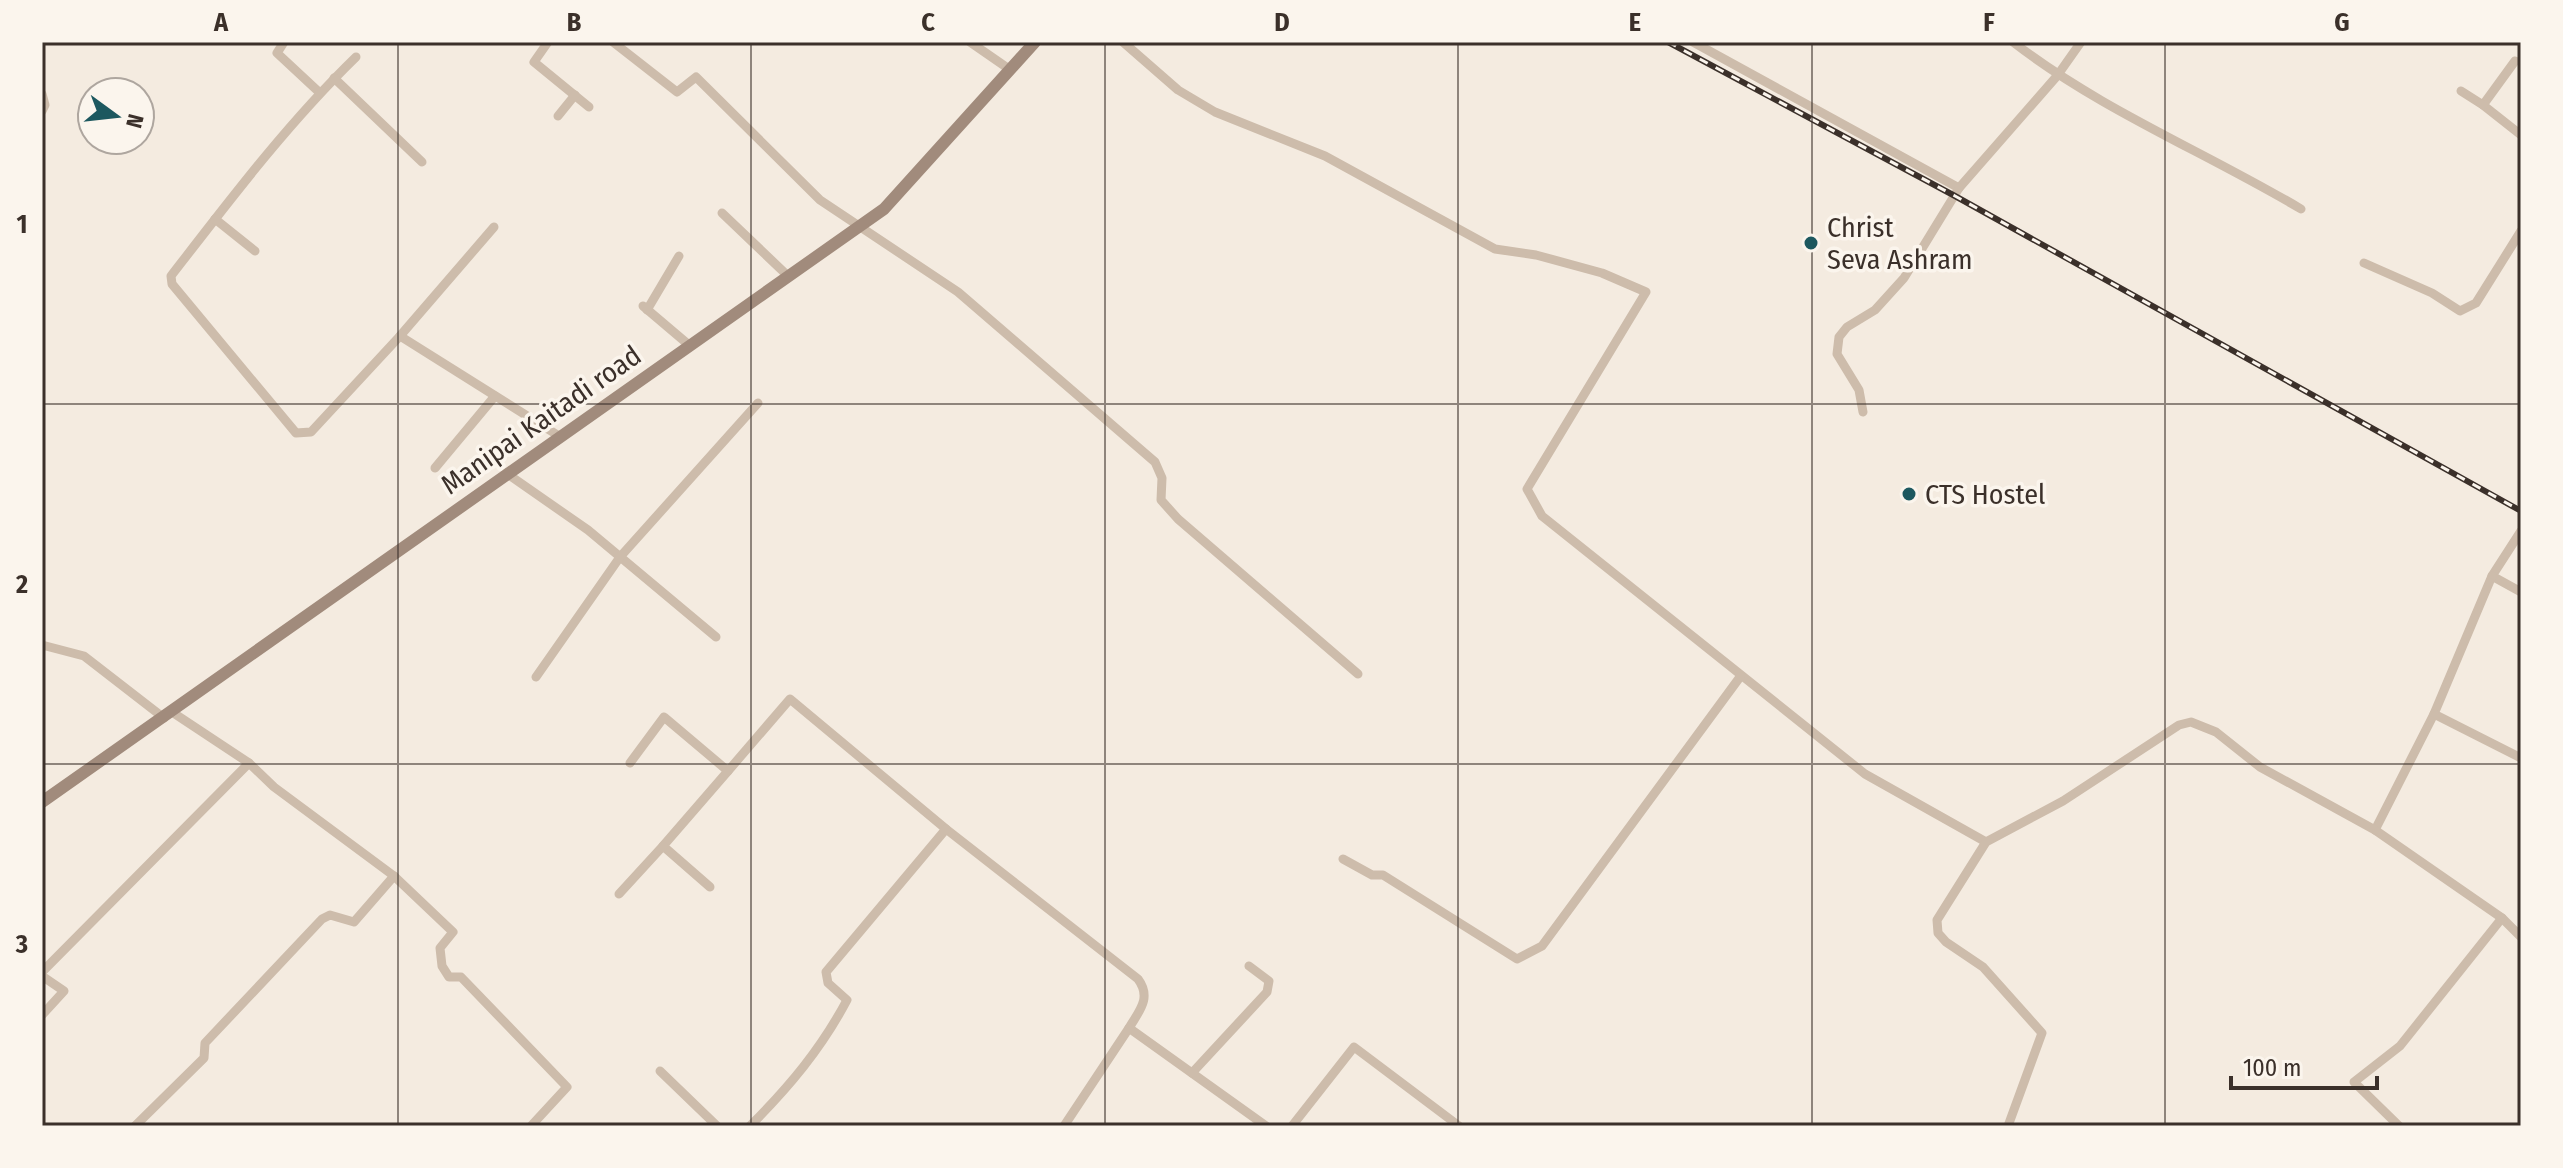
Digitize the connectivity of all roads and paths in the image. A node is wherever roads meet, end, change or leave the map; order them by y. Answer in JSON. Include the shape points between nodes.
{"nodes":[{"id":1,"x":284,"y":42,"type":"edge"},
{"id":2,"x":548,"y":42,"type":"edge"},
{"id":3,"x":613,"y":42,"type":"edge"},
{"id":4,"x":970,"y":42,"type":"edge"},
{"id":5,"x":1035,"y":42,"type":"edge"},
{"id":6,"x":1123,"y":42,"type":"edge"},
{"id":7,"x":1693,"y":42,"type":"edge"},
{"id":8,"x":2013,"y":42,"type":"edge"},
{"id":9,"x":2081,"y":42,"type":"edge"},
{"id":10,"x":356,"y":57,"type":"dead end"},
{"id":11,"x":2515,"y":61,"type":"dead end"},
{"id":12,"x":1009,"y":69,"type":"junction"},
{"id":13,"x":2057,"y":76,"type":"junction"},
{"id":14,"x":334,"y":78,"type":"junction"},
{"id":15,"x":2461,"y":91,"type":"dead end"},
{"id":16,"x":320,"y":93,"type":"junction"},
{"id":17,"x":42,"y":94,"type":"edge"},
{"id":18,"x":575,"y":95,"type":"junction"},
{"id":19,"x":2483,"y":105,"type":"junction"},
{"id":20,"x":589,"y":107,"type":"dead end"},
{"id":21,"x":42,"y":111,"type":"edge"},
{"id":22,"x":558,"y":116,"type":"dead end"},
{"id":23,"x":2521,"y":135,"type":"edge"},
{"id":24,"x":422,"y":162,"type":"dead end"},
{"id":25,"x":1959,"y":188,"type":"junction"},
{"id":26,"x":2301,"y":209,"type":"dead end"},
{"id":27,"x":722,"y":213,"type":"dead end"},
{"id":28,"x":215,"y":219,"type":"junction"},
{"id":29,"x":861,"y":225,"type":"junction"},
{"id":30,"x":494,"y":227,"type":"dead end"},
{"id":31,"x":2521,"y":231,"type":"edge"},
{"id":32,"x":255,"y":251,"type":"dead end"},
{"id":33,"x":679,"y":256,"type":"dead end"},
{"id":34,"x":2364,"y":263,"type":"dead end"},
{"id":35,"x":788,"y":276,"type":"junction"},
{"id":36,"x":400,"y":336,"type":"junction"},
{"id":37,"x":689,"y":345,"type":"junction"},
{"id":38,"x":495,"y":396,"type":"junction"},
{"id":39,"x":758,"y":403,"type":"dead end"},
{"id":40,"x":1863,"y":412,"type":"dead end"},
{"id":41,"x":559,"y":436,"type":"junction"},
{"id":42,"x":435,"y":468,"type":"dead end"},
{"id":43,"x":506,"y":473,"type":"junction"},
{"id":44,"x":2521,"y":531,"type":"edge"},
{"id":45,"x":620,"y":557,"type":"junction"},
{"id":46,"x":2492,"y":576,"type":"junction"},
{"id":47,"x":2521,"y":592,"type":"edge"},
{"id":48,"x":716,"y":637,"type":"dead end"},
{"id":49,"x":42,"y":645,"type":"edge"},
{"id":50,"x":1358,"y":674,"type":"dead end"},
{"id":51,"x":536,"y":677,"type":"dead end"},
{"id":52,"x":1740,"y":677,"type":"junction"},
{"id":53,"x":2434,"y":714,"type":"junction"},
{"id":54,"x":168,"y":715,"type":"junction"},
{"id":55,"x":2521,"y":758,"type":"edge"},
{"id":56,"x":249,"y":763,"type":"junction"},
{"id":57,"x":630,"y":763,"type":"dead end"},
{"id":58,"x":728,"y":771,"type":"junction"},
{"id":59,"x":42,"y":802,"type":"edge"},
{"id":60,"x":946,"y":829,"type":"junction"},
{"id":61,"x":2375,"y":830,"type":"junction"},
{"id":62,"x":1986,"y":842,"type":"junction"},
{"id":63,"x":663,"y":846,"type":"junction"},
{"id":64,"x":1343,"y":859,"type":"dead end"},
{"id":65,"x":394,"y":876,"type":"junction"},
{"id":66,"x":710,"y":887,"type":"dead end"},
{"id":67,"x":619,"y":894,"type":"dead end"},
{"id":68,"x":2502,"y":918,"type":"junction"},
{"id":69,"x":2521,"y":937,"type":"edge"},
{"id":70,"x":1249,"y":966,"type":"dead end"},
{"id":71,"x":42,"y":974,"type":"edge"},
{"id":72,"x":42,"y":1015,"type":"edge"},
{"id":73,"x":1129,"y":1028,"type":"junction"},
{"id":74,"x":660,"y":1071,"type":"dead end"},
{"id":75,"x":1192,"y":1073,"type":"junction"},
{"id":76,"x":135,"y":1126,"type":"edge"},
{"id":77,"x":531,"y":1126,"type":"edge"},
{"id":78,"x":717,"y":1126,"type":"edge"},
{"id":79,"x":750,"y":1126,"type":"edge"},
{"id":80,"x":1064,"y":1126,"type":"edge"},
{"id":81,"x":1266,"y":1126,"type":"edge"},
{"id":82,"x":1292,"y":1126,"type":"edge"},
{"id":83,"x":1459,"y":1126,"type":"edge"},
{"id":84,"x":2008,"y":1126,"type":"edge"},
{"id":85,"x":2399,"y":1126,"type":"edge"}],
"edges":[{"from":1,"to":16,"type":"street","via":[[277,53]]},
{"from":2,"to":18,"type":"street","via":[[534,62]]},
{"from":3,"to":29,"type":"street","via":[[677,92],[696,77],[820,200]]},
{"from":4,"to":12,"type":"street"},
{"from":5,"to":12,"type":"main road","name":"Manipai Kaitadi road"},
{"from":6,"to":52,"type":"street","via":[[1178,90],[1215,112],[1325,156],[1495,249],[1602,273],[1646,292],[1527,489],[1542,516]]},
{"from":7,"to":25,"type":"street"},
{"from":8,"to":13,"type":"street"},
{"from":9,"to":13,"type":"street"},
{"from":10,"to":14,"type":"street"},
{"from":11,"to":19,"type":"street"},
{"from":12,"to":29,"type":"main road","name":"Manipai Kaitadi road","via":[[884,209]]},
{"from":13,"to":25,"type":"street"},
{"from":13,"to":26,"type":"street"},
{"from":14,"to":16,"type":"street"},
{"from":14,"to":24,"type":"street"},
{"from":15,"to":19,"type":"street"},
{"from":16,"to":28,"type":"street"},
{"from":17,"to":21,"type":"street"},
{"from":18,"to":20,"type":"street"},
{"from":18,"to":22,"type":"street"},
{"from":19,"to":23,"type":"street"},
{"from":25,"to":40,"type":"street","via":[[1904,278],[1875,310],[1839,337],[1837,354],[1859,390]]},
{"from":27,"to":35,"type":"street"},
{"from":28,"to":32,"type":"street"},
{"from":28,"to":36,"type":"street","via":[[171,276],[172,284],[296,433],[311,432]]},
{"from":29,"to":35,"type":"main road","name":"Manipai Kaitadi road"},
{"from":29,"to":50,"type":"street","via":[[958,292],[1155,462],[1162,478],[1161,500],[1178,519]]},
{"from":30,"to":36,"type":"street"},
{"from":31,"to":34,"type":"street","via":[[2476,303],[2460,311]]},
{"from":33,"to":37,"type":"street","via":[[645,308]]},
{"from":35,"to":37,"type":"main road","name":"Manipai Kaitadi road"},
{"from":36,"to":38,"type":"street"},
{"from":37,"to":41,"type":"main road","name":"Manipai Kaitadi road"},
{"from":38,"to":41,"type":"street"},
{"from":38,"to":42,"type":"street"},
{"from":39,"to":45,"type":"street"},
{"from":41,"to":43,"type":"main road","name":"Manipai Kaitadi road"},
{"from":43,"to":45,"type":"street"},
{"from":43,"to":54,"type":"main road","name":"Manipai Kaitadi road"},
{"from":44,"to":46,"type":"street"},
{"from":45,"to":48,"type":"street"},
{"from":45,"to":51,"type":"street"},
{"from":46,"to":47,"type":"street"},
{"from":46,"to":53,"type":"street"},
{"from":49,"to":54,"type":"street","via":[[84,656]]},
{"from":52,"to":62,"type":"street","via":[[1865,774]]},
{"from":52,"to":64,"type":"street","via":[[1542,946],[1517,959],[1383,875],[1372,875]]},
{"from":53,"to":55,"type":"street"},
{"from":53,"to":61,"type":"street"},
{"from":54,"to":56,"type":"street"},
{"from":54,"to":59,"type":"main road","name":"Manipai Kaitadi road"},
{"from":56,"to":65,"type":"street"},
{"from":56,"to":71,"type":"street"},
{"from":57,"to":58,"type":"street","via":[[664,717]]},
{"from":58,"to":60,"type":"street","via":[[790,699]]},
{"from":58,"to":63,"type":"street"},
{"from":60,"to":73,"type":"street","via":[[1138,979],[1146,999]]},
{"from":60,"to":79,"type":"street","via":[[826,972],[828,983],[847,1000],[802,1072]]},
{"from":61,"to":62,"type":"street","via":[[2260,767],[2216,732],[2191,722]]},
{"from":61,"to":68,"type":"street"},
{"from":62,"to":84,"type":"street","via":[[1937,920],[1938,933],[1983,967],[2042,1033]]},
{"from":63,"to":66,"type":"street"},
{"from":63,"to":67,"type":"street"},
{"from":65,"to":76,"type":"street","via":[[354,922],[330,915],[322,919],[205,1043],[204,1058]]},
{"from":65,"to":77,"type":"street","via":[[453,932],[440,948],[449,977],[461,977],[567,1087]]},
{"from":68,"to":69,"type":"street"},
{"from":68,"to":85,"type":"street","via":[[2400,1046],[2354,1082]]},
{"from":70,"to":75,"type":"street","via":[[1269,981],[1267,992]]},
{"from":71,"to":72,"type":"street","via":[[64,991]]},
{"from":73,"to":75,"type":"street"},
{"from":73,"to":80,"type":"street"},
{"from":74,"to":78,"type":"street"},
{"from":75,"to":81,"type":"street"},
{"from":82,"to":83,"type":"street","via":[[1354,1047]]}]}
